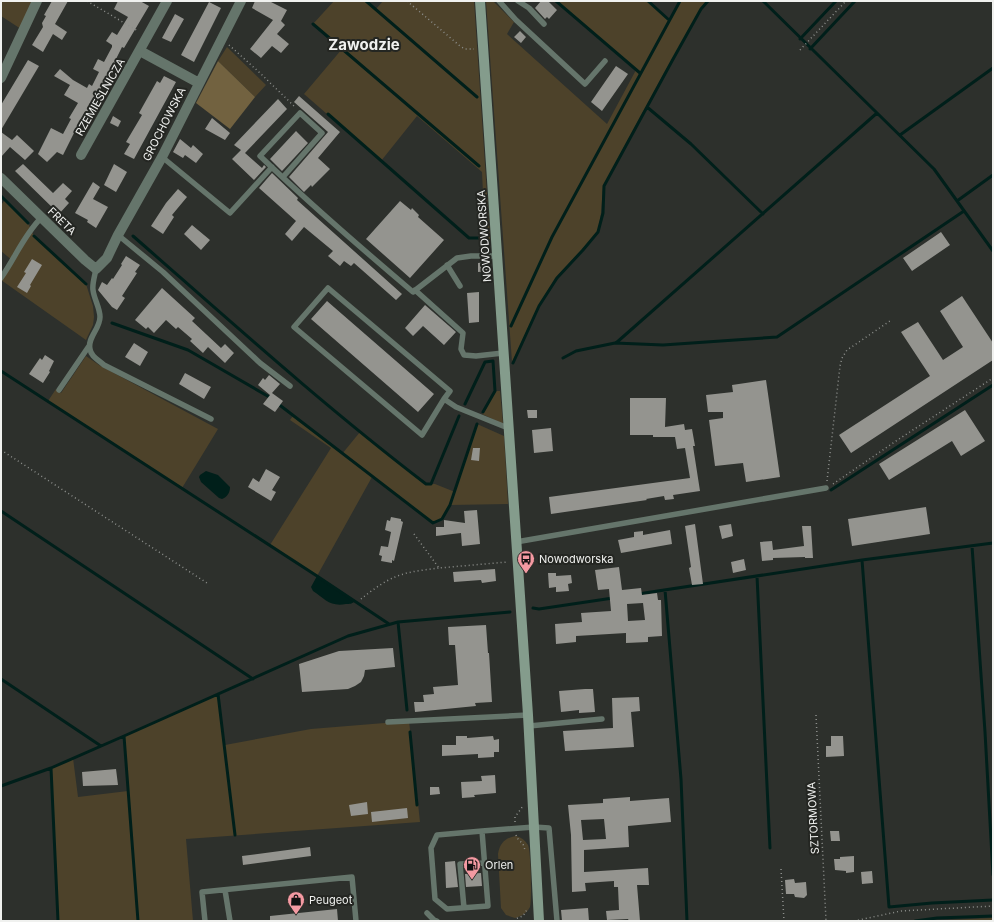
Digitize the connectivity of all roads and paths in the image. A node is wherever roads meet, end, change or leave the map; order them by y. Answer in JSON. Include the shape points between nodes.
{"nodes":[{"id":1,"x":37,"y":1,"type":"edge"},
{"id":2,"x":87,"y":1,"type":"edge"},
{"id":3,"x":167,"y":1,"type":"edge"},
{"id":4,"x":241,"y":1,"type":"edge"},
{"id":5,"x":408,"y":1,"type":"edge"},
{"id":6,"x":480,"y":1,"type":"edge"},
{"id":7,"x":499,"y":1,"type":"edge"},
{"id":8,"x":518,"y":1,"type":"edge"},
{"id":9,"x":846,"y":1,"type":"edge"},
{"id":10,"x":544,"y":24,"type":"dead end"},
{"id":11,"x":148,"y":37,"type":"junction"},
{"id":12,"x":222,"y":38,"type":"junction"},
{"id":13,"x":483,"y":49,"type":"junction"},
{"id":14,"x":140,"y":50,"type":"junction"},
{"id":15,"x":800,"y":50,"type":"dead end"},
{"id":16,"x":5,"y":60,"type":"edge"},
{"id":17,"x":605,"y":61,"type":"dead end"},
{"id":18,"x":1,"y":78,"type":"edge"},
{"id":19,"x":199,"y":83,"type":"junction"},
{"id":20,"x":300,"y":112,"type":"junction"},
{"id":21,"x":81,"y":155,"type":"dead end"},
{"id":22,"x":162,"y":157,"type":"junction"},
{"id":23,"x":272,"y":167,"type":"junction"},
{"id":24,"x":283,"y":177,"type":"junction"},
{"id":25,"x":1,"y":178,"type":"edge"},
{"id":26,"x":41,"y":218,"type":"junction"},
{"id":27,"x":118,"y":234,"type":"junction"},
{"id":28,"x":497,"y":256,"type":"junction"},
{"id":29,"x":447,"y":265,"type":"junction"},
{"id":30,"x":96,"y":269,"type":"junction"},
{"id":31,"x":1,"y":278,"type":"edge"},
{"id":32,"x":460,"y":286,"type":"dead end"},
{"id":33,"x":415,"y":290,"type":"junction"},
{"id":34,"x":890,"y":321,"type":"dead end"},
{"id":35,"x":89,"y":346,"type":"junction"},
{"id":36,"x":503,"y":353,"type":"junction"},
{"id":37,"x":993,"y":378,"type":"edge"},
{"id":38,"x":290,"y":386,"type":"dead end"},
{"id":39,"x":59,"y":390,"type":"dead end"},
{"id":40,"x":444,"y":399,"type":"junction"},
{"id":41,"x":211,"y":419,"type":"dead end"},
{"id":42,"x":508,"y":428,"type":"junction"},
{"id":43,"x":1,"y":450,"type":"edge"},
{"id":44,"x":826,"y":488,"type":"junction"},
{"id":45,"x":414,"y":534,"type":"dead end"},
{"id":46,"x":516,"y":542,"type":"junction"},
{"id":47,"x":518,"y":562,"type":"junction"},
{"id":48,"x":439,"y":568,"type":"junction"},
{"id":49,"x":207,"y":583,"type":"dead end"},
{"id":50,"x":361,"y":599,"type":"dead end"},
{"id":51,"x":528,"y":715,"type":"junction"},
{"id":52,"x":816,"y":715,"type":"dead end"},
{"id":53,"x":602,"y":719,"type":"dead end"},
{"id":54,"x":388,"y":722,"type":"dead end"},
{"id":55,"x":529,"y":726,"type":"junction"},
{"id":56,"x":534,"y":827,"type":"junction"},
{"id":57,"x":482,"y":831,"type":"junction"},
{"id":58,"x":485,"y":863,"type":"junction"},
{"id":59,"x":781,"y":869,"type":"dead end"},
{"id":60,"x":226,"y":890,"type":"junction"},
{"id":61,"x":993,"y":906,"type":"edge"},
{"id":62,"x":464,"y":908,"type":"junction"},
{"id":63,"x":426,"y":913,"type":"dead end"},
{"id":64,"x":205,"y":921,"type":"edge"},
{"id":65,"x":230,"y":921,"type":"edge"},
{"id":66,"x":356,"y":921,"type":"edge"},
{"id":67,"x":437,"y":921,"type":"edge"},
{"id":68,"x":539,"y":921,"type":"edge"},
{"id":69,"x":557,"y":921,"type":"edge"},
{"id":70,"x":784,"y":921,"type":"edge"},
{"id":71,"x":826,"y":921,"type":"edge"},
{"id":72,"x":854,"y":921,"type":"edge"}],
"edges":[{"from":1,"to":16,"type":"street"},
{"from":2,"to":11,"type":"path"},
{"from":3,"to":11,"type":"street","name":"RZEMIEŚLNICZA"},
{"from":4,"to":12,"type":"street","name":"GROCHOWSKA"},
{"from":5,"to":13,"type":"path","via":[[460,46],[465,49]]},
{"from":6,"to":13,"type":"street","name":"NOWODWORSKA"},
{"from":7,"to":17,"type":"lane","via":[[585,84]]},
{"from":8,"to":10,"type":"lane","via":[[529,8]]},
{"from":9,"to":15,"type":"path"},
{"from":11,"to":14,"type":"street","name":"RZEMIEŚLNICZA"},
{"from":12,"to":19,"type":"street","name":"GROCHOWSKA"},
{"from":12,"to":20,"type":"path"},
{"from":13,"to":28,"type":"street","name":"NOWODWORSKA"},
{"from":14,"to":19,"type":"street"},
{"from":14,"to":21,"type":"street","name":"RZEMIEŚLNICZA"},
{"from":16,"to":18,"type":"street"},
{"from":19,"to":22,"type":"street","name":"GROCHOWSKA"},
{"from":20,"to":23,"type":"lane","via":[[260,156]]},
{"from":20,"to":24,"type":"lane","via":[[322,134]]},
{"from":22,"to":23,"type":"lane","via":[[230,213]]},
{"from":22,"to":27,"type":"street","name":"GROCHOWSKA"},
{"from":23,"to":24,"type":"lane"},
{"from":24,"to":33,"type":"lane","via":[[413,292]]},
{"from":25,"to":26,"type":"street","name":"FRETA"},
{"from":26,"to":30,"type":"street","name":"FRETA"},
{"from":26,"to":31,"type":"lane","via":[[25,238]]},
{"from":27,"to":30,"type":"street","name":"GROCHOWSKA","via":[[107,258]]},
{"from":27,"to":38,"type":"lane","via":[[163,272],[260,363]]},
{"from":28,"to":29,"type":"lane","via":[[456,258]]},
{"from":28,"to":36,"type":"street","name":"NOWODWORSKA"},
{"from":29,"to":32,"type":"lane"},
{"from":29,"to":33,"type":"lane"},
{"from":30,"to":35,"type":"lane","via":[[93,289],[100,316]]},
{"from":33,"to":36,"type":"lane","via":[[463,332],[461,349],[464,355]]},
{"from":34,"to":44,"type":"path","via":[[847,350],[842,358]]},
{"from":35,"to":39,"type":"lane"},
{"from":35,"to":41,"type":"lane","via":[[94,357],[104,365]]},
{"from":36,"to":42,"type":"street","name":"NOWODWORSKA"},
{"from":37,"to":44,"type":"path"},
{"from":40,"to":40,"type":"lane","via":[[422,435],[294,327],[328,288],[450,391]]},
{"from":40,"to":42,"type":"lane","via":[[456,407]]},
{"from":42,"to":46,"type":"street","name":"NOWODWORSKA"},
{"from":43,"to":49,"type":"path"},
{"from":44,"to":46,"type":"lane"},
{"from":45,"to":48,"type":"path"},
{"from":46,"to":47,"type":"street","name":"NOWODWORSKA"},
{"from":47,"to":48,"type":"path"},
{"from":47,"to":51,"type":"street","name":"NOWODWORSKA"},
{"from":48,"to":50,"type":"path","via":[[395,576]]},
{"from":51,"to":54,"type":"lane"},
{"from":51,"to":55,"type":"street","name":"NOWODWORSKA"},
{"from":52,"to":71,"type":"path","name":"SZTORMOWA"},
{"from":53,"to":55,"type":"lane"},
{"from":55,"to":56,"type":"street","name":"NOWODWORSKA"},
{"from":56,"to":57,"type":"lane"},
{"from":56,"to":68,"type":"street","name":"NOWODWORSKA"},
{"from":56,"to":69,"type":"lane","via":[[549,828]]},
{"from":57,"to":58,"type":"lane"},
{"from":57,"to":62,"type":"lane","via":[[437,835],[431,848],[435,899],[447,909]]},
{"from":58,"to":62,"type":"lane","via":[[488,906]]},
{"from":58,"to":62,"type":"lane","via":[[460,864]]},
{"from":59,"to":70,"type":"path"},
{"from":60,"to":64,"type":"lane","via":[[202,892]]},
{"from":60,"to":65,"type":"lane"},
{"from":60,"to":66,"type":"lane","via":[[352,877]]},
{"from":61,"to":72,"type":"path","via":[[900,911]]},
{"from":63,"to":67,"type":"lane"}]}
